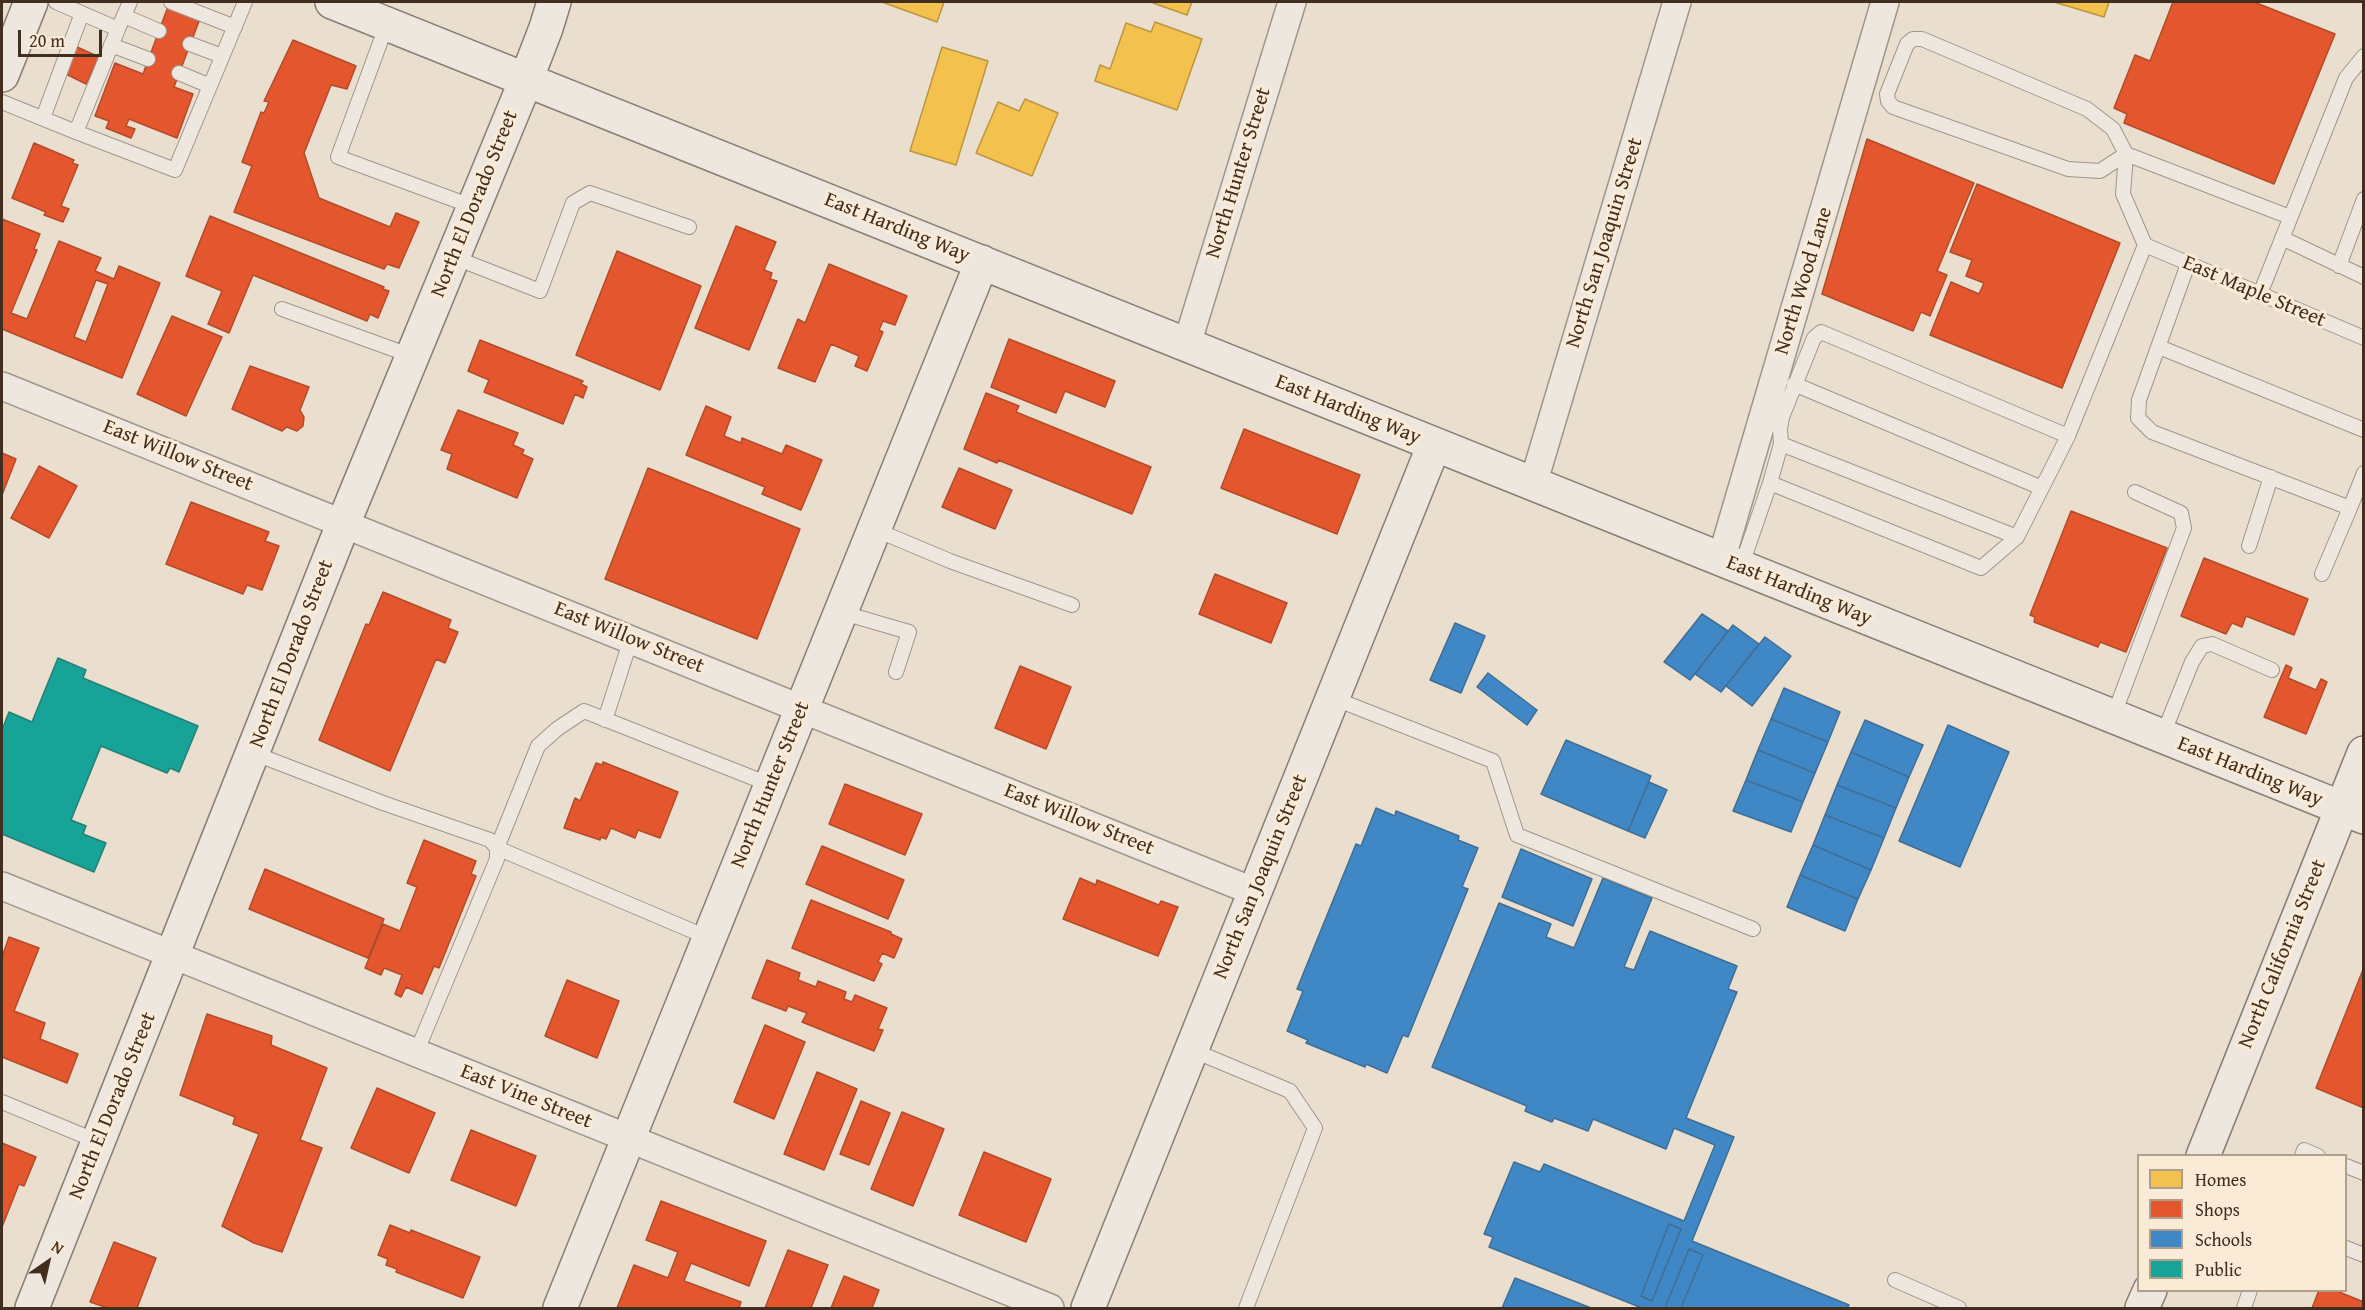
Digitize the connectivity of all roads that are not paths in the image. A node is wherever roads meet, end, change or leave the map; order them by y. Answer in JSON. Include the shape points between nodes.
{"nodes":[{"id":1,"x":31,"y":2,"type":"edge"},
{"id":2,"x":56,"y":2,"type":"edge"},
{"id":3,"x":130,"y":2,"type":"edge"},
{"id":4,"x":171,"y":2,"type":"edge"},
{"id":5,"x":245,"y":2,"type":"edge"},
{"id":6,"x":333,"y":2,"type":"edge"},
{"id":7,"x":554,"y":2,"type":"edge"},
{"id":8,"x":1292,"y":2,"type":"edge"},
{"id":9,"x":1677,"y":2,"type":"edge"},
{"id":10,"x":1885,"y":2,"type":"edge"},
{"id":11,"x":82,"y":13,"type":"junction"},
{"id":12,"x":124,"y":16,"type":"junction"},
{"id":13,"x":387,"y":24,"type":"junction"},
{"id":14,"x":235,"y":27,"type":"junction"},
{"id":15,"x":118,"y":29,"type":"junction"},
{"id":16,"x":159,"y":31,"type":"dead end"},
{"id":17,"x":190,"y":44,"type":"dead end"},
{"id":18,"x":111,"y":45,"type":"junction"},
{"id":19,"x":222,"y":56,"type":"junction"},
{"id":20,"x":2364,"y":56,"type":"edge"},
{"id":21,"x":148,"y":59,"type":"dead end"},
{"id":22,"x":179,"y":73,"type":"dead end"},
{"id":23,"x":2,"y":75,"type":"edge"},
{"id":24,"x":526,"y":80,"type":"junction"},
{"id":25,"x":210,"y":86,"type":"junction"},
{"id":26,"x":2,"y":102,"type":"edge"},
{"id":27,"x":43,"y":118,"type":"junction"},
{"id":28,"x":76,"y":132,"type":"junction"},
{"id":29,"x":2126,"y":154,"type":"junction"},
{"id":30,"x":2364,"y":199,"type":"edge"},
{"id":31,"x":474,"y":207,"type":"junction"},
{"id":32,"x":2290,"y":217,"type":"junction"},
{"id":33,"x":689,"y":227,"type":"dead end"},
{"id":34,"x":2282,"y":238,"type":"junction"},
{"id":35,"x":2145,"y":245,"type":"junction"},
{"id":36,"x":453,"y":257,"type":"junction"},
{"id":37,"x":982,"y":262,"type":"junction"},
{"id":38,"x":2188,"y":264,"type":"junction"},
{"id":39,"x":2339,"y":266,"type":"junction"},
{"id":40,"x":2364,"y":277,"type":"edge"},
{"id":41,"x":2259,"y":294,"type":"junction"},
{"id":42,"x":282,"y":309,"type":"dead end"},
{"id":43,"x":2364,"y":338,"type":"edge"},
{"id":44,"x":1187,"y":344,"type":"junction"},
{"id":45,"x":2159,"y":346,"type":"junction"},
{"id":46,"x":412,"y":357,"type":"junction"},
{"id":47,"x":1794,"y":384,"type":"junction"},
{"id":48,"x":2,"y":386,"type":"edge"},
{"id":49,"x":2364,"y":430,"type":"edge"},
{"id":50,"x":2068,"y":436,"type":"junction"},
{"id":51,"x":1781,"y":444,"type":"junction"},
{"id":52,"x":1434,"y":445,"type":"junction"},
{"id":53,"x":2364,"y":473,"type":"edge"},
{"id":54,"x":2271,"y":477,"type":"junction"},
{"id":55,"x":1770,"y":483,"type":"junction"},
{"id":56,"x":1533,"y":484,"type":"junction"},
{"id":57,"x":2042,"y":488,"type":"junction"},
{"id":58,"x":2135,"y":492,"type":"dead end"},
{"id":59,"x":2350,"y":508,"type":"junction"},
{"id":60,"x":344,"y":522,"type":"junction"},
{"id":61,"x":874,"y":529,"type":"junction"},
{"id":62,"x":2017,"y":537,"type":"junction"},
{"id":63,"x":2249,"y":546,"type":"dead end"},
{"id":64,"x":1731,"y":564,"type":"junction"},
{"id":65,"x":2322,"y":574,"type":"dead end"},
{"id":66,"x":1072,"y":605,"type":"dead end"},
{"id":67,"x":840,"y":612,"type":"junction"},
{"id":68,"x":631,"y":639,"type":"junction"},
{"id":69,"x":2272,"y":670,"type":"dead end"},
{"id":70,"x":896,"y":672,"type":"dead end"},
{"id":71,"x":1333,"y":698,"type":"junction"},
{"id":72,"x":802,"y":708,"type":"junction"},
{"id":73,"x":2113,"y":717,"type":"junction"},
{"id":74,"x":605,"y":720,"type":"junction"},
{"id":75,"x":2163,"y":737,"type":"junction"},
{"id":76,"x":253,"y":753,"type":"junction"},
{"id":77,"x":2364,"y":753,"type":"edge"},
{"id":78,"x":771,"y":785,"type":"junction"},
{"id":79,"x":2352,"y":812,"type":"edge"},
{"id":80,"x":497,"y":849,"type":"junction"},
{"id":81,"x":2,"y":886,"type":"edge"},
{"id":82,"x":1255,"y":892,"type":"junction"},
{"id":83,"x":1754,"y":929,"type":"dead end"},
{"id":84,"x":709,"y":938,"type":"junction"},
{"id":85,"x":173,"y":955,"type":"junction"},
{"id":86,"x":1192,"y":1050,"type":"junction"},
{"id":87,"x":416,"y":1053,"type":"junction"},
{"id":88,"x":2,"y":1102,"type":"edge"},
{"id":89,"x":628,"y":1138,"type":"junction"},
{"id":90,"x":99,"y":1142,"type":"junction"},
{"id":91,"x":2203,"y":1154,"type":"edge"},
{"id":92,"x":2302,"y":1154,"type":"edge"},
{"id":93,"x":2315,"y":1154,"type":"edge"},
{"id":94,"x":2347,"y":1166,"type":"edge"},
{"id":95,"x":2364,"y":1173,"type":"edge"},
{"id":96,"x":2347,"y":1248,"type":"edge"},
{"id":97,"x":2364,"y":1255,"type":"edge"},
{"id":98,"x":1895,"y":1280,"type":"dead end"},
{"id":99,"x":2149,"y":1292,"type":"edge"},
{"id":100,"x":2249,"y":1292,"type":"edge"},
{"id":101,"x":32,"y":1308,"type":"edge"},
{"id":102,"x":560,"y":1308,"type":"edge"},
{"id":103,"x":1050,"y":1308,"type":"edge"},
{"id":104,"x":1088,"y":1308,"type":"edge"},
{"id":105,"x":1246,"y":1308,"type":"edge"},
{"id":106,"x":1959,"y":1308,"type":"edge"},
{"id":107,"x":2142,"y":1308,"type":"edge"},
{"id":108,"x":2244,"y":1308,"type":"edge"}],
"edges":[{"from":1,"to":23,"type":"street"},
{"from":2,"to":11,"type":"lane"},
{"from":3,"to":12,"type":"lane"},
{"from":4,"to":14,"type":"lane"},
{"from":5,"to":14,"type":"lane"},
{"from":6,"to":13,"type":"street","name":"East Harding Way"},
{"from":7,"to":24,"type":"street","name":"North El Dorado Street"},
{"from":8,"to":44,"type":"street","name":"North Hunter Street"},
{"from":9,"to":56,"type":"street","name":"North San Joaquin Street"},
{"from":10,"to":64,"type":"street","name":"North Wood Lane"},
{"from":11,"to":15,"type":"lane"},
{"from":11,"to":27,"type":"lane"},
{"from":12,"to":15,"type":"lane"},
{"from":12,"to":16,"type":"lane"},
{"from":13,"to":24,"type":"street","name":"East Harding Way"},
{"from":13,"to":31,"type":"lane","via":[[338,157]]},
{"from":14,"to":19,"type":"lane"},
{"from":15,"to":18,"type":"lane"},
{"from":17,"to":19,"type":"lane"},
{"from":18,"to":21,"type":"lane"},
{"from":18,"to":28,"type":"lane"},
{"from":19,"to":25,"type":"lane"},
{"from":20,"to":32,"type":"lane","via":[[2346,78]]},
{"from":22,"to":25,"type":"lane"},
{"from":24,"to":31,"type":"street","name":"North El Dorado Street"},
{"from":24,"to":37,"type":"street","name":"East Harding Way"},
{"from":25,"to":28,"type":"lane","via":[[175,170]]},
{"from":26,"to":27,"type":"lane"},
{"from":27,"to":28,"type":"lane"},
{"from":29,"to":29,"type":"lane","via":[[2100,171],[2068,169],[1893,107],[1887,94],[1906,44],[1922,39],[2087,109],[2113,129]]},
{"from":29,"to":32,"type":"lane"},
{"from":29,"to":35,"type":"lane","via":[[2123,194]]},
{"from":30,"to":39,"type":"lane"},
{"from":31,"to":36,"type":"street","name":"North El Dorado Street"},
{"from":32,"to":34,"type":"lane"},
{"from":33,"to":36,"type":"lane","via":[[590,192],[573,203],[540,291]]},
{"from":34,"to":39,"type":"lane"},
{"from":34,"to":41,"type":"lane"},
{"from":35,"to":38,"type":"lane","name":"East Maple Street"},
{"from":35,"to":50,"type":"lane"},
{"from":36,"to":46,"type":"street","name":"North El Dorado Street"},
{"from":37,"to":44,"type":"street","name":"East Harding Way"},
{"from":37,"to":61,"type":"street","name":"North Hunter Street"},
{"from":38,"to":41,"type":"lane","name":"East Maple Street"},
{"from":38,"to":45,"type":"lane"},
{"from":39,"to":40,"type":"lane"},
{"from":41,"to":43,"type":"lane","name":"East Maple Street"},
{"from":42,"to":46,"type":"lane"},
{"from":44,"to":52,"type":"street","name":"East Harding Way"},
{"from":45,"to":49,"type":"lane"},
{"from":45,"to":54,"type":"lane","via":[[2139,400],[2138,418],[2152,432]]},
{"from":46,"to":60,"type":"street","name":"North El Dorado Street"},
{"from":47,"to":50,"type":"lane","via":[[1814,338],[1821,332]]},
{"from":47,"to":51,"type":"lane","via":[[1782,417]]},
{"from":47,"to":57,"type":"lane"},
{"from":48,"to":60,"type":"street","name":"East Willow Street"},
{"from":50,"to":57,"type":"lane"},
{"from":51,"to":55,"type":"lane"},
{"from":51,"to":62,"type":"lane"},
{"from":52,"to":56,"type":"street","name":"East Harding Way"},
{"from":52,"to":71,"type":"street","name":"North San Joaquin Street"},
{"from":53,"to":59,"type":"lane"},
{"from":54,"to":59,"type":"lane"},
{"from":54,"to":63,"type":"lane"},
{"from":55,"to":62,"type":"lane","via":[[1981,568]]},
{"from":55,"to":64,"type":"lane"},
{"from":56,"to":64,"type":"street","name":"East Harding Way"},
{"from":57,"to":62,"type":"lane"},
{"from":58,"to":73,"type":"lane","via":[[2181,513],[2184,528]]},
{"from":59,"to":65,"type":"lane"},
{"from":60,"to":68,"type":"street","name":"East Willow Street"},
{"from":60,"to":76,"type":"street","name":"North El Dorado Street"},
{"from":61,"to":66,"type":"lane"},
{"from":61,"to":67,"type":"street","name":"North Hunter Street"},
{"from":64,"to":73,"type":"street","name":"East Harding Way"},
{"from":67,"to":70,"type":"lane","via":[[909,633]]},
{"from":67,"to":72,"type":"street","name":"North Hunter Street"},
{"from":68,"to":72,"type":"street","name":"East Willow Street"},
{"from":68,"to":74,"type":"lane"},
{"from":69,"to":75,"type":"lane","via":[[2212,644],[2202,646],[2196,652]]},
{"from":71,"to":82,"type":"street","name":"North San Joaquin Street"},
{"from":71,"to":83,"type":"lane","via":[[1493,761],[1517,835]]},
{"from":72,"to":78,"type":"street","name":"North Hunter Street"},
{"from":72,"to":82,"type":"street","name":"East Willow Street"},
{"from":73,"to":75,"type":"street","name":"East Harding Way"},
{"from":74,"to":78,"type":"lane"},
{"from":74,"to":80,"type":"lane","via":[[584,711],[538,746]]},
{"from":75,"to":79,"type":"street","name":"East Harding Way"},
{"from":76,"to":80,"type":"lane","via":[[490,840]]},
{"from":76,"to":85,"type":"street","name":"North El Dorado Street"},
{"from":77,"to":79,"type":"street","name":"North California Street"},
{"from":78,"to":84,"type":"street","name":"North Hunter Street"},
{"from":79,"to":91,"type":"street","name":"North California Street"},
{"from":80,"to":84,"type":"lane"},
{"from":80,"to":87,"type":"lane","via":[[497,860]]},
{"from":81,"to":85,"type":"street","name":"East Vine Street"},
{"from":82,"to":86,"type":"street","name":"North San Joaquin Street"},
{"from":84,"to":89,"type":"street","name":"North Hunter Street"},
{"from":85,"to":87,"type":"street","name":"East Vine Street"},
{"from":85,"to":90,"type":"street","name":"North El Dorado Street"},
{"from":86,"to":104,"type":"street","name":"North San Joaquin Street"},
{"from":86,"to":105,"type":"lane","via":[[1290,1091],[1315,1128]]},
{"from":87,"to":89,"type":"street","name":"East Vine Street"},
{"from":88,"to":90,"type":"lane"},
{"from":89,"to":102,"type":"street","name":"North Hunter Street"},
{"from":89,"to":103,"type":"street","name":"East Vine Street"},
{"from":90,"to":101,"type":"street","name":"North El Dorado Street"},
{"from":92,"to":93,"type":"lane","via":[[2304,1150]]},
{"from":94,"to":95,"type":"lane"},
{"from":96,"to":97,"type":"lane"},
{"from":98,"to":106,"type":"lane"},
{"from":99,"to":107,"type":"street"},
{"from":100,"to":108,"type":"lane"}]}
